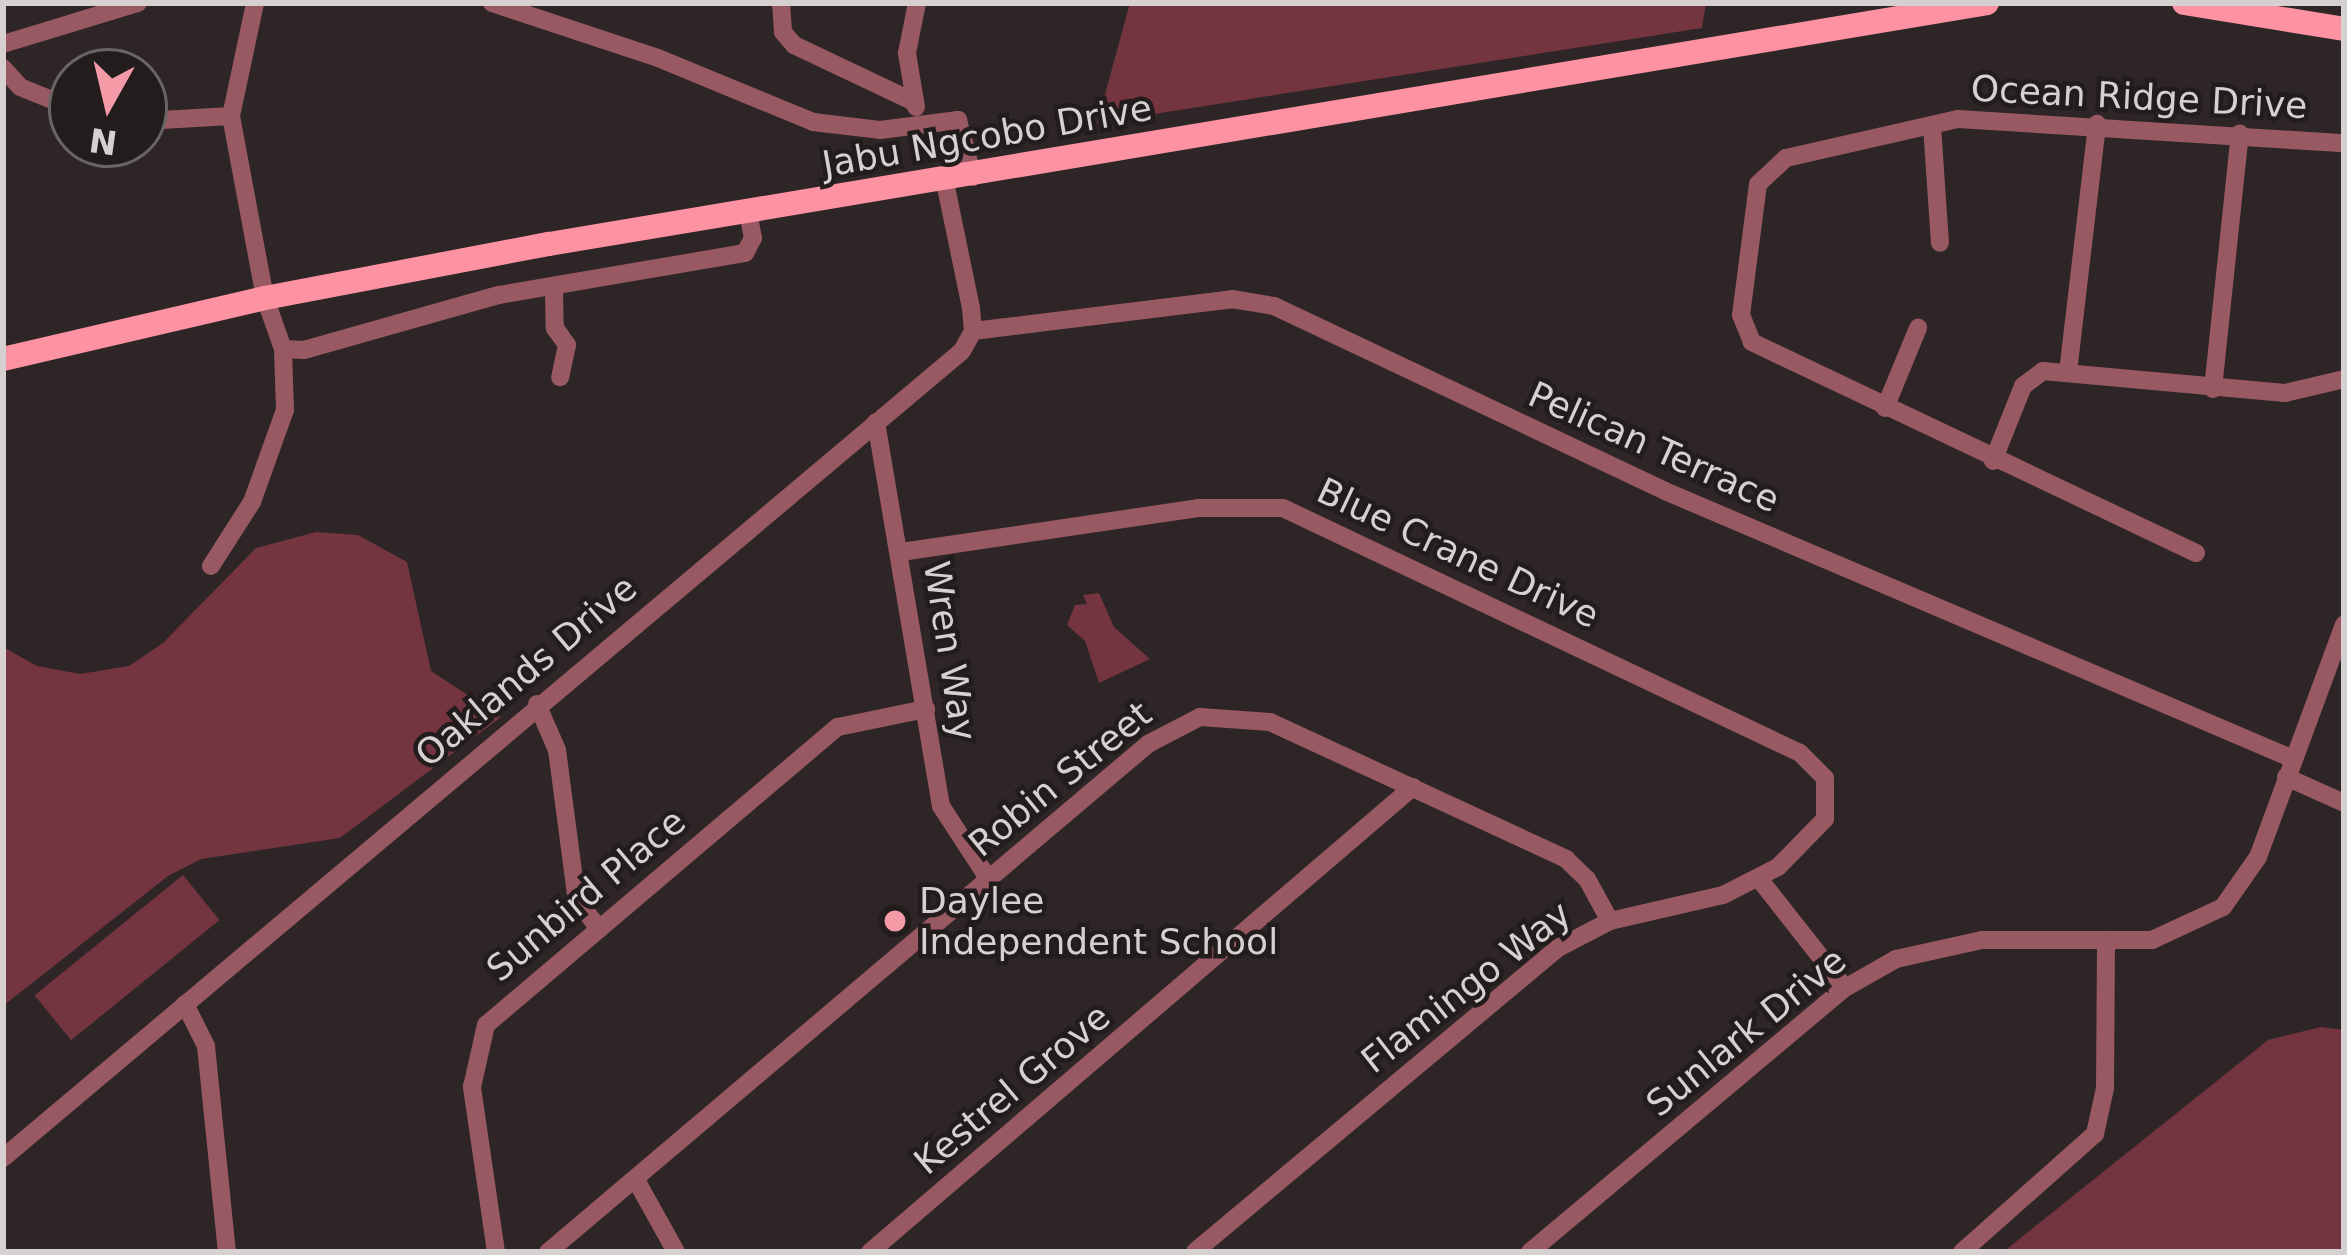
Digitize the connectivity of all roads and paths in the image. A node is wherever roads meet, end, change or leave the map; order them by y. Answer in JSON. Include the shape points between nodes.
{"nodes":[{"id":1,"x":138,"y":3,"type":"edge"},
{"id":2,"x":255,"y":3,"type":"edge"},
{"id":3,"x":781,"y":3,"type":"edge"},
{"id":4,"x":916,"y":3,"type":"edge"},
{"id":5,"x":1988,"y":3,"type":"edge"},
{"id":6,"x":2184,"y":3,"type":"edge"},
{"id":7,"x":504,"y":4,"type":"edge"},
{"id":8,"x":2344,"y":29,"type":"edge"},
{"id":9,"x":3,"y":44,"type":"edge"},
{"id":10,"x":3,"y":68,"type":"edge"},
{"id":11,"x":48,"y":98,"type":"edge"},
{"id":12,"x":912,"y":101,"type":"junction"},
{"id":13,"x":232,"y":116,"type":"junction"},
{"id":14,"x":168,"y":120,"type":"edge"},
{"id":15,"x":924,"y":121,"type":"junction"},
{"id":16,"x":2097,"y":124,"type":"junction"},
{"id":17,"x":1932,"y":126,"type":"junction"},
{"id":18,"x":2240,"y":133,"type":"junction"},
{"id":19,"x":2344,"y":143,"type":"edge"},
{"id":20,"x":973,"y":177,"type":"junction"},
{"id":21,"x":945,"y":183,"type":"junction"},
{"id":22,"x":748,"y":213,"type":"junction"},
{"id":23,"x":1940,"y":243,"type":"dead end"},
{"id":24,"x":554,"y":289,"type":"junction"},
{"id":25,"x":265,"y":298,"type":"junction"},
{"id":26,"x":1918,"y":328,"type":"dead end"},
{"id":27,"x":973,"y":331,"type":"junction"},
{"id":28,"x":283,"y":349,"type":"junction"},
{"id":29,"x":3,"y":359,"type":"edge"},
{"id":30,"x":2068,"y":372,"type":"junction"},
{"id":31,"x":560,"y":377,"type":"dead end"},
{"id":32,"x":2344,"y":379,"type":"edge"},
{"id":33,"x":2213,"y":388,"type":"junction"},
{"id":34,"x":1885,"y":408,"type":"junction"},
{"id":35,"x":876,"y":422,"type":"junction"},
{"id":36,"x":1994,"y":460,"type":"junction"},
{"id":37,"x":901,"y":552,"type":"junction"},
{"id":38,"x":2196,"y":554,"type":"dead end"},
{"id":39,"x":212,"y":566,"type":"dead end"},
{"id":40,"x":2344,"y":624,"type":"edge"},
{"id":41,"x":536,"y":704,"type":"junction"},
{"id":42,"x":926,"y":709,"type":"junction"},
{"id":43,"x":2289,"y":767,"type":"junction"},
{"id":44,"x":1413,"y":787,"type":"junction"},
{"id":45,"x":2344,"y":803,"type":"edge"},
{"id":46,"x":988,"y":878,"type":"junction"},
{"id":47,"x":1760,"y":880,"type":"junction"},
{"id":48,"x":1610,"y":921,"type":"junction"},
{"id":49,"x":601,"y":929,"type":"junction"},
{"id":50,"x":2106,"y":943,"type":"junction"},
{"id":51,"x":1845,"y":988,"type":"junction"},
{"id":52,"x":184,"y":1004,"type":"junction"},
{"id":53,"x":3,"y":1157,"type":"edge"},
{"id":54,"x":636,"y":1180,"type":"junction"},
{"id":55,"x":1533,"y":1251,"type":"edge"},
{"id":56,"x":227,"y":1252,"type":"edge"},
{"id":57,"x":496,"y":1252,"type":"edge"},
{"id":58,"x":548,"y":1252,"type":"edge"},
{"id":59,"x":676,"y":1252,"type":"edge"},
{"id":60,"x":870,"y":1252,"type":"edge"},
{"id":61,"x":1196,"y":1252,"type":"edge"},
{"id":62,"x":1962,"y":1252,"type":"edge"}],
"edges":[{"from":1,"to":9,"type":"street"},
{"from":2,"to":13,"type":"street"},
{"from":3,"to":12,"type":"street","via":[[783,32],[794,45]]},
{"from":4,"to":12,"type":"street","via":[[907,53]]},
{"from":5,"to":20,"type":"main road","name":"Jabu Ngcobo Drive","via":[[1811,27]]},
{"from":6,"to":8,"type":"main road"},
{"from":7,"to":15,"type":"street","via":[[813,122],[880,130]]},
{"from":10,"to":11,"type":"street","via":[[20,87]]},
{"from":12,"to":15,"type":"street"},
{"from":13,"to":14,"type":"street"},
{"from":13,"to":25,"type":"street"},
{"from":15,"to":20,"type":"street","via":[[958,121]]},
{"from":16,"to":17,"type":"street","name":"Ocean Ridge Drive","via":[[1992,117]]},
{"from":16,"to":18,"type":"street","name":"Ocean Ridge Drive"},
{"from":16,"to":30,"type":"street"},
{"from":17,"to":23,"type":"street","name":"Ocean Ridge Drive"},
{"from":17,"to":34,"type":"street","name":"Ocean Ridge Drive","via":[[1786,158],[1768,170],[1754,205],[1744,331],[1772,356]]},
{"from":18,"to":19,"type":"street","name":"Ocean Ridge Drive"},
{"from":18,"to":33,"type":"street"},
{"from":20,"to":21,"type":"main road","name":"Jabu Ngcobo Drive"},
{"from":21,"to":22,"type":"main road","name":"Jabu Ngcobo Drive"},
{"from":21,"to":27,"type":"street"},
{"from":22,"to":24,"type":"street","via":[[753,238],[745,253]]},
{"from":22,"to":25,"type":"main road","name":"Jabu Ngcobo Drive"},
{"from":24,"to":28,"type":"street"},
{"from":24,"to":31,"type":"street","via":[[555,328],[568,346]]},
{"from":25,"to":28,"type":"street"},
{"from":25,"to":29,"type":"main road","name":"Jabu Ngcobo Drive"},
{"from":26,"to":34,"type":"street"},
{"from":27,"to":35,"type":"street","name":"Oaklands Drive","via":[[962,351]]},
{"from":27,"to":43,"type":"street","name":"Pelican Terrace","via":[[1232,299],[1274,306],[1665,491]]},
{"from":28,"to":39,"type":"street","via":[[285,410],[276,446]]},
{"from":30,"to":33,"type":"street"},
{"from":30,"to":36,"type":"street","via":[[2043,371],[2023,386]]},
{"from":32,"to":33,"type":"street","via":[[2285,393]]},
{"from":34,"to":36,"type":"street","name":"Ocean Ridge Drive"},
{"from":35,"to":37,"type":"street","name":"Wren Way"},
{"from":35,"to":41,"type":"street","name":"Oaklands Drive"},
{"from":36,"to":38,"type":"street","name":"Ocean Ridge Drive"},
{"from":37,"to":42,"type":"street","name":"Wren Way"},
{"from":37,"to":47,"type":"street","name":"Blue Crane Drive","via":[[1234,504],[1301,514],[1808,758],[1829,790],[1825,819]]},
{"from":40,"to":43,"type":"street","name":"Sunlark Drive"},
{"from":41,"to":49,"type":"street","via":[[557,750],[577,901]]},
{"from":41,"to":52,"type":"street","name":"Oaklands Drive"},
{"from":42,"to":46,"type":"street","name":"Wren Way","via":[[947,824]]},
{"from":42,"to":49,"type":"street","name":"Sunbird Place","via":[[838,727]]},
{"from":43,"to":45,"type":"street","name":"Pelican Terrace"},
{"from":43,"to":50,"type":"street","name":"Sunlark Drive","via":[[2258,857],[2223,907],[2174,934]]},
{"from":44,"to":46,"type":"street","name":"Robin Street","via":[[1270,722],[1200,717],[1148,744]]},
{"from":44,"to":48,"type":"street","name":"Robin Street","via":[[1578,867]]},
{"from":44,"to":60,"type":"street","name":"Kestrel Grove"},
{"from":46,"to":54,"type":"street","name":"Robin Street"},
{"from":47,"to":48,"type":"street","name":"Flamingo Way"},
{"from":47,"to":51,"type":"street"},
{"from":48,"to":61,"type":"street","name":"Flamingo Way","via":[[1532,968]]},
{"from":49,"to":57,"type":"street","name":"Sunbird Place","via":[[501,1010],[476,1045],[472,1087]]},
{"from":50,"to":51,"type":"street","name":"Sunlark Drive","via":[[1954,942],[1896,959]]},
{"from":50,"to":62,"type":"street","via":[[2104,1088],[2095,1134]]},
{"from":51,"to":55,"type":"street","name":"Sunlark Drive"},
{"from":52,"to":53,"type":"street","name":"Oaklands Drive"},
{"from":52,"to":56,"type":"street","via":[[206,1046]]},
{"from":54,"to":58,"type":"street","name":"Robin Street"},
{"from":54,"to":59,"type":"street"}]}
